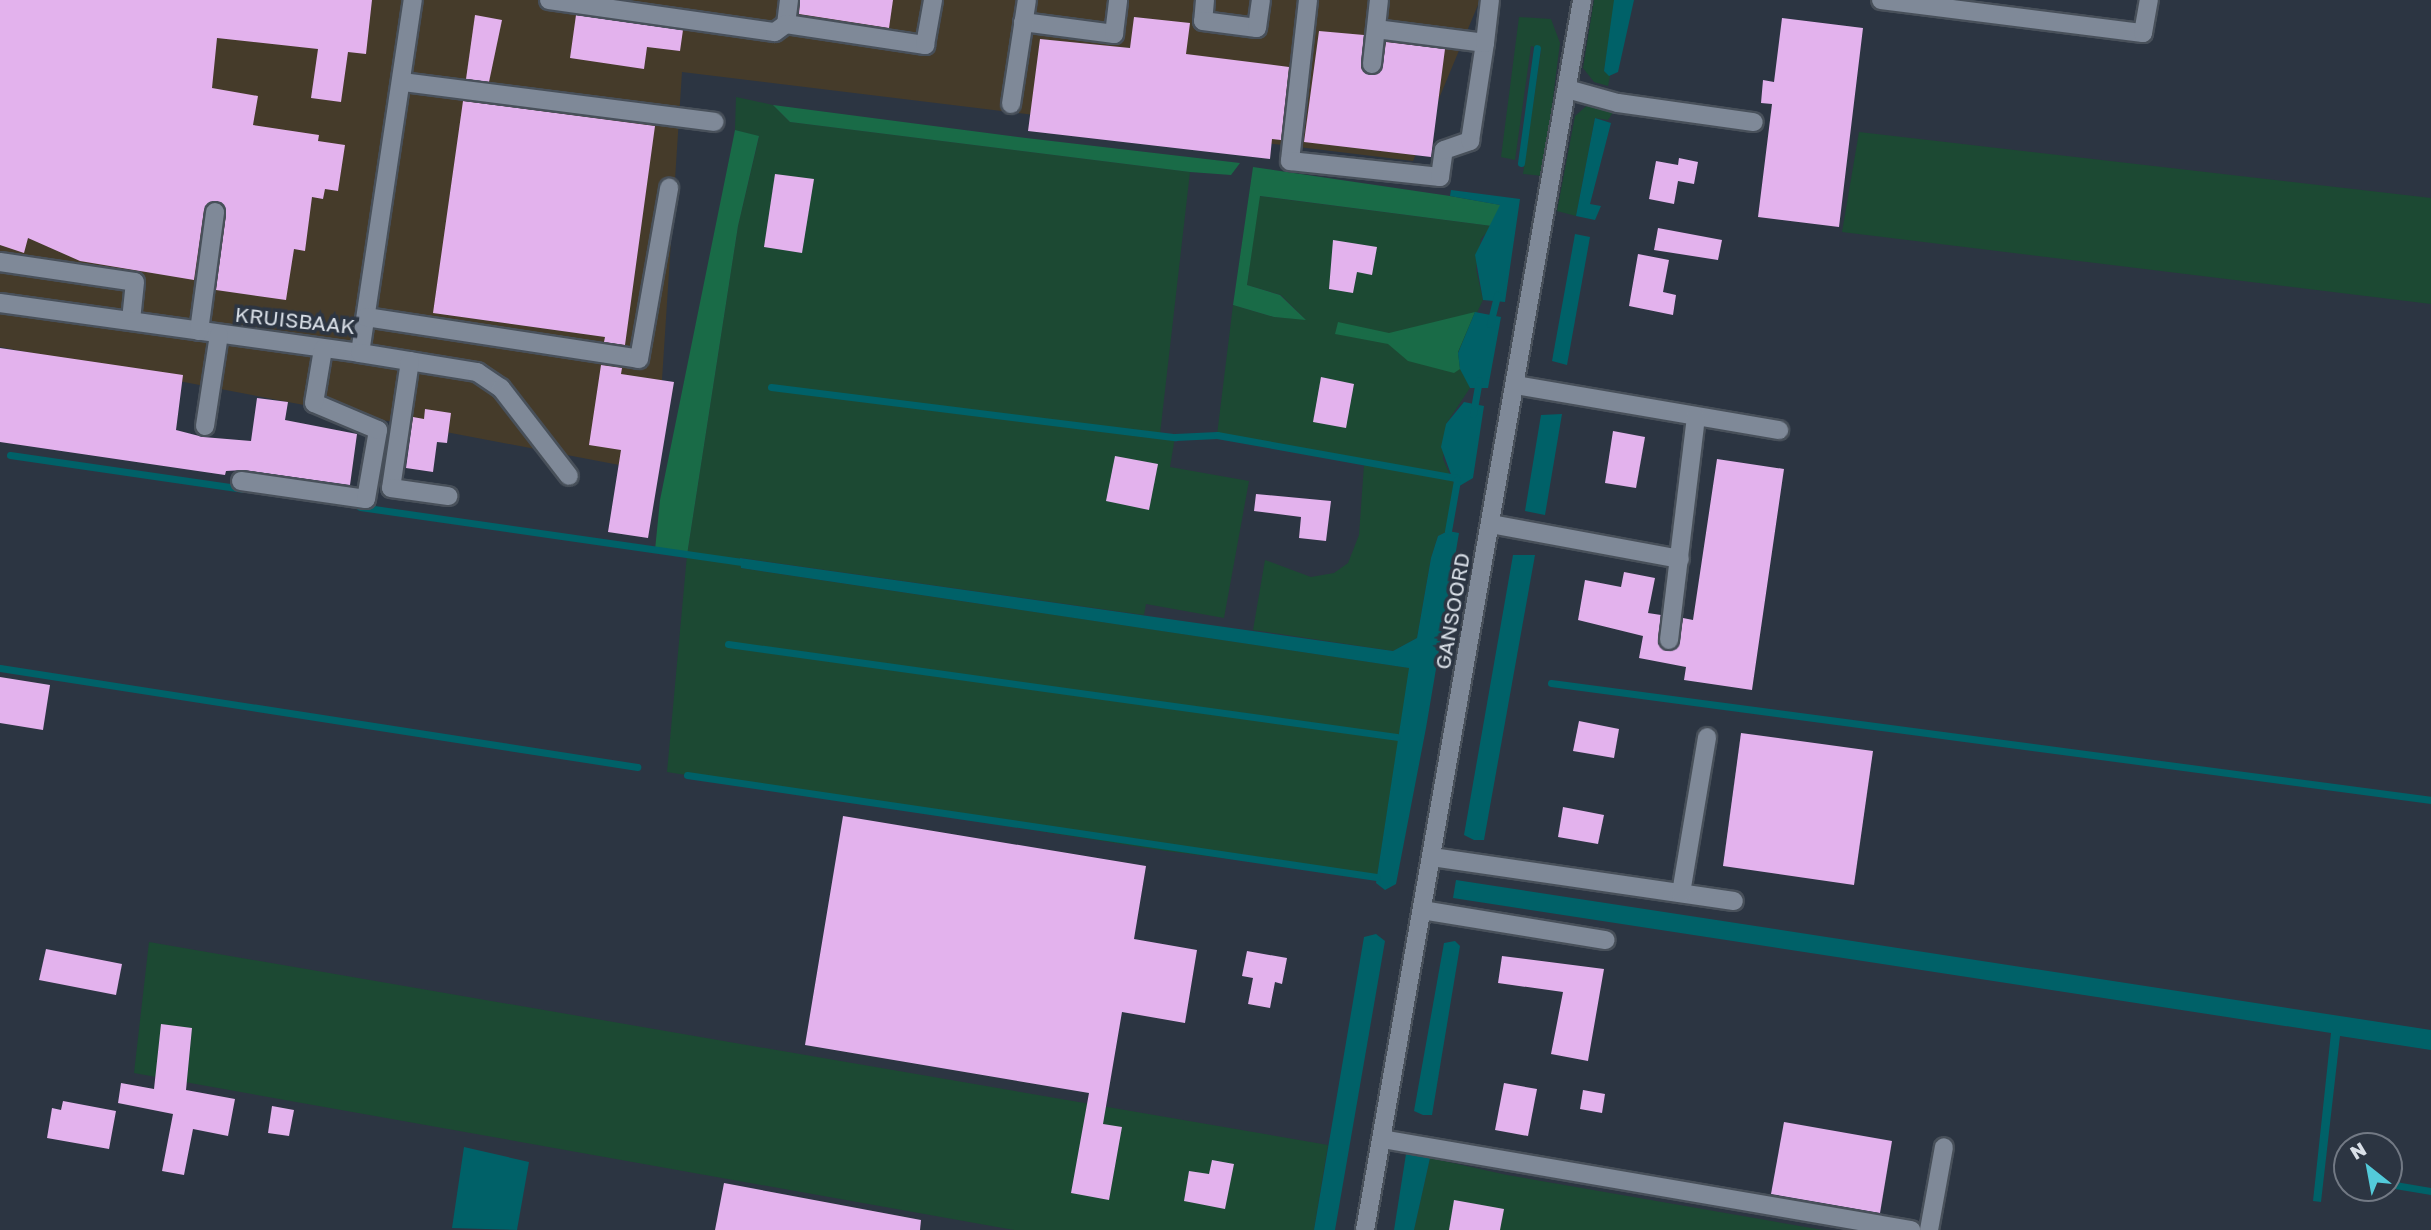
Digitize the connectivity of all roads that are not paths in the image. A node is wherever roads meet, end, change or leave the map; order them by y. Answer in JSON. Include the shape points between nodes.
{"nodes":[{"id":1,"x":414,"y":0,"type":"edge"},
{"id":2,"x":549,"y":0,"type":"edge"},
{"id":3,"x":789,"y":0,"type":"edge"},
{"id":4,"x":933,"y":0,"type":"edge"},
{"id":5,"x":1118,"y":0,"type":"edge"},
{"id":6,"x":1205,"y":0,"type":"edge"},
{"id":7,"x":1261,"y":0,"type":"edge"},
{"id":8,"x":1308,"y":0,"type":"edge"},
{"id":9,"x":1379,"y":0,"type":"edge"},
{"id":10,"x":1490,"y":0,"type":"edge"},
{"id":11,"x":1582,"y":0,"type":"edge"},
{"id":12,"x":1881,"y":0,"type":"edge"},
{"id":13,"x":2149,"y":0,"type":"edge"},
{"id":14,"x":1026,"y":1,"type":"edge"},
{"id":15,"x":1023,"y":22,"type":"junction"},
{"id":16,"x":786,"y":24,"type":"junction"},
{"id":17,"x":1376,"y":29,"type":"junction"},
{"id":18,"x":1485,"y":43,"type":"junction"},
{"id":19,"x":1372,"y":64,"type":"dead end"},
{"id":20,"x":403,"y":82,"type":"junction"},
{"id":21,"x":1567,"y":89,"type":"junction"},
{"id":22,"x":1011,"y":104,"type":"dead end"},
{"id":23,"x":714,"y":121,"type":"dead end"},
{"id":24,"x":1754,"y":122,"type":"dead end"},
{"id":25,"x":669,"y":188,"type":"dead end"},
{"id":26,"x":215,"y":212,"type":"dead end"},
{"id":27,"x":0,"y":262,"type":"edge"},
{"id":28,"x":0,"y":303,"type":"edge"},
{"id":29,"x":366,"y":317,"type":"junction"},
{"id":30,"x":131,"y":319,"type":"junction"},
{"id":31,"x":199,"y":331,"type":"junction"},
{"id":32,"x":219,"y":335,"type":"junction"},
{"id":33,"x":323,"y":349,"type":"junction"},
{"id":34,"x":360,"y":354,"type":"junction"},
{"id":35,"x":410,"y":361,"type":"junction"},
{"id":36,"x":1515,"y":385,"type":"junction"},
{"id":37,"x":1696,"y":418,"type":"junction"},
{"id":38,"x":205,"y":426,"type":"dead end"},
{"id":39,"x":1779,"y":430,"type":"dead end"},
{"id":40,"x":569,"y":476,"type":"dead end"},
{"id":41,"x":241,"y":481,"type":"dead end"},
{"id":42,"x":448,"y":496,"type":"dead end"},
{"id":43,"x":1490,"y":524,"type":"junction"},
{"id":44,"x":1680,"y":559,"type":"junction"},
{"id":45,"x":1669,"y":640,"type":"dead end"},
{"id":46,"x":1707,"y":737,"type":"dead end"},
{"id":47,"x":1432,"y":857,"type":"junction"},
{"id":48,"x":1681,"y":893,"type":"junction"},
{"id":49,"x":1734,"y":901,"type":"dead end"},
{"id":50,"x":1422,"y":910,"type":"junction"},
{"id":51,"x":1606,"y":940,"type":"dead end"},
{"id":52,"x":1382,"y":1139,"type":"junction"},
{"id":53,"x":1944,"y":1147,"type":"dead end"},
{"id":54,"x":1366,"y":1230,"type":"edge"},
{"id":55,"x":1911,"y":1230,"type":"edge"},
{"id":56,"x":1929,"y":1230,"type":"edge"}],
"edges":[{"from":1,"to":20,"type":"street","name":"KRUISBAAK"},
{"from":2,"to":16,"type":"street","via":[[775,32]]},
{"from":3,"to":16,"type":"street"},
{"from":4,"to":16,"type":"street","via":[[925,45]]},
{"from":5,"to":15,"type":"street","via":[[1114,34]]},
{"from":6,"to":7,"type":"street","via":[[1202,21],[1257,28]]},
{"from":8,"to":18,"type":"street","via":[[1290,161],[1440,177],[1444,150],[1470,141]]},
{"from":9,"to":17,"type":"street"},
{"from":10,"to":18,"type":"street"},
{"from":11,"to":21,"type":"street","name":"GANSOORD"},
{"from":12,"to":13,"type":"street","via":[[2143,33]]},
{"from":14,"to":15,"type":"street"},
{"from":15,"to":22,"type":"street"},
{"from":17,"to":18,"type":"street"},
{"from":17,"to":19,"type":"street"},
{"from":20,"to":23,"type":"street"},
{"from":20,"to":29,"type":"street","name":"KRUISBAAK"},
{"from":21,"to":24,"type":"street","via":[[1618,103]]},
{"from":21,"to":36,"type":"street","name":"GANSOORD"},
{"from":25,"to":29,"type":"street","via":[[639,359]]},
{"from":26,"to":31,"type":"street"},
{"from":27,"to":30,"type":"street","via":[[135,282]]},
{"from":28,"to":30,"type":"street","name":"KRUISBAAK"},
{"from":29,"to":34,"type":"street","name":"KRUISBAAK"},
{"from":30,"to":31,"type":"street","name":"KRUISBAAK"},
{"from":31,"to":32,"type":"street","name":"KRUISBAAK"},
{"from":32,"to":33,"type":"street","name":"KRUISBAAK"},
{"from":32,"to":38,"type":"street"},
{"from":33,"to":34,"type":"street","name":"KRUISBAAK"},
{"from":33,"to":41,"type":"street","via":[[314,403],[378,430],[366,499]]},
{"from":34,"to":35,"type":"street"},
{"from":35,"to":40,"type":"street","via":[[477,372],[501,388]]},
{"from":35,"to":42,"type":"street","via":[[391,488]]},
{"from":36,"to":37,"type":"street"},
{"from":36,"to":43,"type":"street","name":"GANSOORD"},
{"from":37,"to":39,"type":"street"},
{"from":37,"to":44,"type":"street"},
{"from":43,"to":44,"type":"street"},
{"from":43,"to":47,"type":"street","name":"GANSOORD"},
{"from":44,"to":45,"type":"street"},
{"from":46,"to":48,"type":"street"},
{"from":47,"to":48,"type":"street"},
{"from":47,"to":50,"type":"street","name":"GANSOORD"},
{"from":48,"to":49,"type":"street"},
{"from":50,"to":51,"type":"street"},
{"from":50,"to":52,"type":"street","name":"GANSOORD"},
{"from":52,"to":54,"type":"street","name":"GANSOORD"},
{"from":52,"to":55,"type":"street"},
{"from":53,"to":56,"type":"street"}]}
